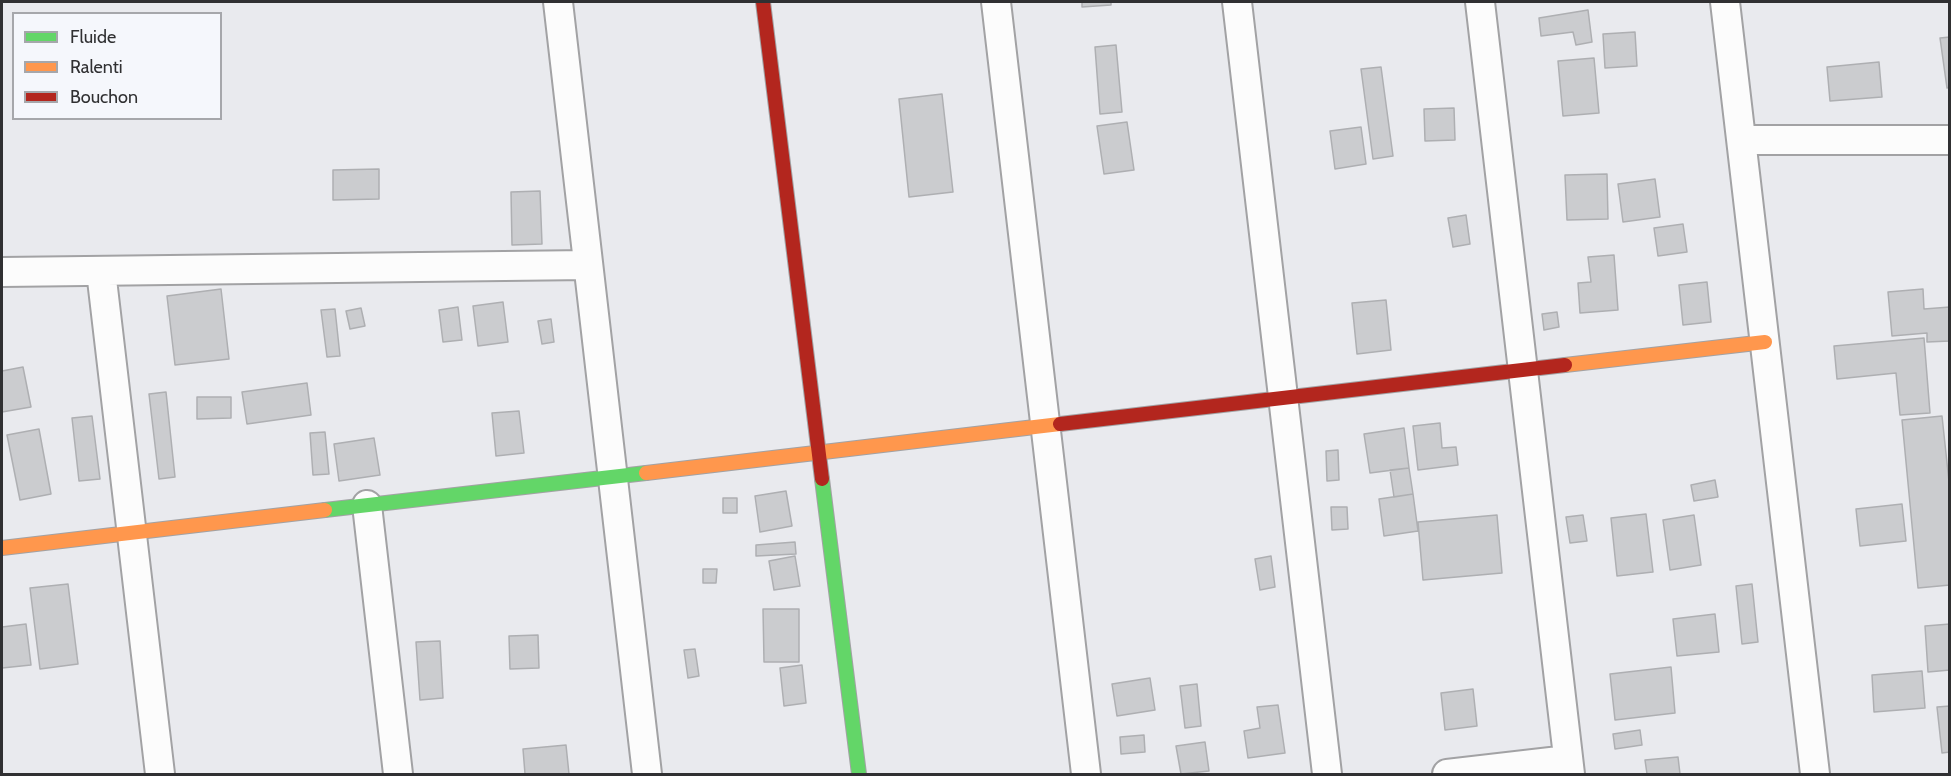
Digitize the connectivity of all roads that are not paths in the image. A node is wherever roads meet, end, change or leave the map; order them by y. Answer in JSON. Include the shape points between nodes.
{"nodes":[{"id":1,"x":558,"y":2,"type":"edge"},
{"id":2,"x":764,"y":2,"type":"edge"},
{"id":3,"x":996,"y":2,"type":"edge"},
{"id":4,"x":1237,"y":2,"type":"edge"},
{"id":5,"x":1480,"y":2,"type":"edge"},
{"id":6,"x":1725,"y":2,"type":"edge"},
{"id":7,"x":1742,"y":140,"type":"junction"},
{"id":8,"x":1950,"y":140,"type":"edge"},
{"id":9,"x":588,"y":265,"type":"junction"},
{"id":10,"x":101,"y":270,"type":"junction"},
{"id":11,"x":2,"y":272,"type":"edge"},
{"id":12,"x":1765,"y":342,"type":"junction"},
{"id":13,"x":1523,"y":370,"type":"junction"},
{"id":14,"x":1283,"y":398,"type":"junction"},
{"id":15,"x":1046,"y":426,"type":"junction"},
{"id":16,"x":819,"y":452,"type":"junction"},
{"id":17,"x":613,"y":477,"type":"junction"},
{"id":18,"x":367,"y":505,"type":"junction"},
{"id":19,"x":132,"y":533,"type":"junction"},
{"id":20,"x":2,"y":548,"type":"edge"},
{"id":21,"x":1569,"y":767,"type":"edge"},
{"id":22,"x":160,"y":774,"type":"edge"},
{"id":23,"x":398,"y":774,"type":"edge"},
{"id":24,"x":647,"y":774,"type":"edge"},
{"id":25,"x":859,"y":774,"type":"edge"},
{"id":26,"x":1086,"y":774,"type":"edge"},
{"id":27,"x":1327,"y":774,"type":"edge"},
{"id":28,"x":1447,"y":774,"type":"edge"},
{"id":29,"x":1815,"y":774,"type":"edge"}],
"edges":[{"from":1,"to":9,"type":"street"},
{"from":2,"to":16,"type":"street"},
{"from":3,"to":15,"type":"street"},
{"from":4,"to":14,"type":"street"},
{"from":5,"to":13,"type":"street"},
{"from":6,"to":7,"type":"street"},
{"from":7,"to":8,"type":"street"},
{"from":7,"to":12,"type":"street"},
{"from":9,"to":10,"type":"street"},
{"from":9,"to":17,"type":"street"},
{"from":10,"to":11,"type":"street"},
{"from":10,"to":19,"type":"street"},
{"from":12,"to":13,"type":"street"},
{"from":12,"to":29,"type":"street"},
{"from":13,"to":14,"type":"street"},
{"from":13,"to":21,"type":"street"},
{"from":14,"to":15,"type":"street"},
{"from":14,"to":27,"type":"street"},
{"from":15,"to":16,"type":"street"},
{"from":15,"to":26,"type":"street"},
{"from":16,"to":17,"type":"street"},
{"from":16,"to":25,"type":"street"},
{"from":17,"to":18,"type":"street"},
{"from":17,"to":24,"type":"street"},
{"from":18,"to":19,"type":"street"},
{"from":18,"to":23,"type":"street"},
{"from":19,"to":20,"type":"street"},
{"from":19,"to":22,"type":"street"},
{"from":21,"to":28,"type":"street"}]}
